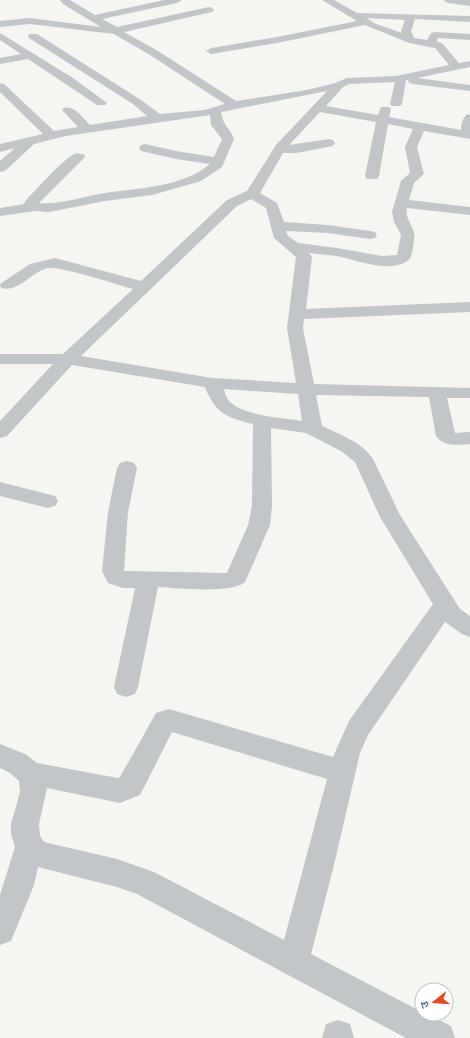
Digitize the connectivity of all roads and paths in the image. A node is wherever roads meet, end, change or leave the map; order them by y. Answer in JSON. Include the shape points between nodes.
{"nodes":[{"id":1,"x":65,"y":0,"type":"edge"},
{"id":2,"x":177,"y":0,"type":"edge"},
{"id":3,"x":327,"y":0,"type":"edge"},
{"id":4,"x":448,"y":0,"type":"edge"},
{"id":5,"x":161,"y":1,"type":"edge"},
{"id":6,"x":470,"y":3,"type":"edge"},
{"id":7,"x":209,"y":10,"type":"dead end"},
{"id":8,"x":353,"y":15,"type":"junction"},
{"id":9,"x":409,"y":16,"type":"junction"},
{"id":10,"x":92,"y":18,"type":"junction"},
{"id":11,"x":470,"y":19,"type":"edge"},
{"id":12,"x":366,"y":22,"type":"junction"},
{"id":13,"x":0,"y":24,"type":"edge"},
{"id":14,"x":114,"y":31,"type":"junction"},
{"id":15,"x":0,"y":36,"type":"edge"},
{"id":16,"x":33,"y":36,"type":"dead end"},
{"id":17,"x":470,"y":37,"type":"edge"},
{"id":18,"x":409,"y":39,"type":"junction"},
{"id":19,"x":431,"y":43,"type":"junction"},
{"id":20,"x":211,"y":51,"type":"dead end"},
{"id":21,"x":30,"y":55,"type":"junction"},
{"id":22,"x":0,"y":61,"type":"edge"},
{"id":23,"x":463,"y":65,"type":"edge"},
{"id":24,"x":398,"y":79,"type":"junction"},
{"id":25,"x":339,"y":85,"type":"junction"},
{"id":26,"x":0,"y":86,"type":"edge"},
{"id":27,"x":470,"y":88,"type":"edge"},
{"id":28,"x":102,"y":103,"type":"dead end"},
{"id":29,"x":396,"y":104,"type":"dead end"},
{"id":30,"x":234,"y":105,"type":"junction"},
{"id":31,"x":316,"y":108,"type":"junction"},
{"id":32,"x":68,"y":110,"type":"dead end"},
{"id":33,"x":215,"y":111,"type":"junction"},
{"id":34,"x":383,"y":115,"type":"junction"},
{"id":35,"x":158,"y":118,"type":"junction"},
{"id":36,"x":470,"y":118,"type":"edge"},
{"id":37,"x":420,"y":127,"type":"junction"},
{"id":38,"x":87,"y":129,"type":"junction"},
{"id":39,"x":469,"y":135,"type":"edge"},
{"id":40,"x":52,"y":136,"type":"junction"},
{"id":41,"x":32,"y":140,"type":"junction"},
{"id":42,"x":329,"y":143,"type":"dead end"},
{"id":43,"x":0,"y":148,"type":"edge"},
{"id":44,"x":145,"y":148,"type":"dead end"},
{"id":45,"x":280,"y":149,"type":"junction"},
{"id":46,"x":79,"y":157,"type":"dead end"},
{"id":47,"x":218,"y":161,"type":"junction"},
{"id":48,"x":0,"y":168,"type":"edge"},
{"id":49,"x":372,"y":176,"type":"dead end"},
{"id":50,"x":252,"y":194,"type":"junction"},
{"id":51,"x":402,"y":203,"type":"junction"},
{"id":52,"x":33,"y":207,"type":"junction"},
{"id":53,"x":470,"y":211,"type":"edge"},
{"id":54,"x":0,"y":212,"type":"edge"},
{"id":55,"x":277,"y":226,"type":"junction"},
{"id":56,"x":370,"y":235,"type":"dead end"},
{"id":57,"x":294,"y":247,"type":"junction"},
{"id":58,"x":7,"y":285,"type":"dead end"},
{"id":59,"x":144,"y":287,"type":"junction"},
{"id":60,"x":470,"y":307,"type":"edge"},
{"id":61,"x":296,"y":314,"type":"junction"},
{"id":62,"x":0,"y":359,"type":"edge"},
{"id":63,"x":68,"y":359,"type":"junction"},
{"id":64,"x":212,"y":383,"type":"junction"},
{"id":65,"x":306,"y":389,"type":"junction"},
{"id":66,"x":437,"y":392,"type":"junction"},
{"id":67,"x":470,"y":393,"type":"edge"},
{"id":68,"x":262,"y":420,"type":"junction"},
{"id":69,"x":313,"y":428,"type":"junction"},
{"id":70,"x":0,"y":432,"type":"edge"},
{"id":71,"x":470,"y":438,"type":"edge"},
{"id":72,"x":127,"y":468,"type":"dead end"},
{"id":73,"x":0,"y":489,"type":"edge"},
{"id":74,"x":48,"y":501,"type":"dead end"},
{"id":75,"x":151,"y":580,"type":"junction"},
{"id":76,"x":445,"y":604,"type":"junction"},
{"id":77,"x":470,"y":628,"type":"edge"},
{"id":78,"x":126,"y":687,"type":"dead end"},
{"id":79,"x":0,"y":756,"type":"edge"},
{"id":80,"x":342,"y":772,"type":"junction"},
{"id":81,"x":29,"y":773,"type":"junction"},
{"id":82,"x":29,"y":848,"type":"junction"},
{"id":83,"x":0,"y":930,"type":"edge"},
{"id":84,"x":294,"y":961,"type":"junction"},
{"id":85,"x":439,"y":1038,"type":"edge"}],
"edges":[{"from":1,"to":10,"type":"street"},
{"from":2,"to":5,"type":"street"},
{"from":3,"to":8,"type":"street"},
{"from":4,"to":6,"type":"street"},
{"from":5,"to":10,"type":"street"},
{"from":7,"to":14,"type":"street"},
{"from":8,"to":9,"type":"street"},
{"from":8,"to":12,"type":"street"},
{"from":9,"to":11,"type":"street"},
{"from":9,"to":18,"type":"street","via":[[412,18],[406,30]]},
{"from":10,"to":14,"type":"street"},
{"from":12,"to":18,"type":"street"},
{"from":12,"to":20,"type":"street"},
{"from":13,"to":14,"type":"street","via":[[30,21]]},
{"from":14,"to":30,"type":"street","via":[[154,53]]},
{"from":15,"to":21,"type":"street"},
{"from":16,"to":35,"type":"street"},
{"from":17,"to":19,"type":"street","via":[[435,35]]},
{"from":18,"to":19,"type":"street"},
{"from":19,"to":23,"type":"street","via":[[440,46]]},
{"from":21,"to":22,"type":"street"},
{"from":21,"to":28,"type":"street"},
{"from":23,"to":24,"type":"street"},
{"from":24,"to":25,"type":"street","via":[[347,81]]},
{"from":24,"to":27,"type":"street"},
{"from":24,"to":29,"type":"street"},
{"from":25,"to":30,"type":"street"},
{"from":25,"to":31,"type":"street"},
{"from":26,"to":40,"type":"street"},
{"from":30,"to":33,"type":"street"},
{"from":31,"to":34,"type":"street"},
{"from":31,"to":45,"type":"street"},
{"from":32,"to":38,"type":"street"},
{"from":33,"to":35,"type":"street"},
{"from":33,"to":47,"type":"street","via":[[217,125],[228,139]]},
{"from":34,"to":37,"type":"street"},
{"from":34,"to":49,"type":"street"},
{"from":35,"to":38,"type":"street"},
{"from":36,"to":39,"type":"street","via":[[467,124]]},
{"from":37,"to":39,"type":"street"},
{"from":37,"to":51,"type":"street","via":[[410,147],[417,174],[408,181]]},
{"from":38,"to":40,"type":"street"},
{"from":40,"to":41,"type":"street"},
{"from":41,"to":43,"type":"street"},
{"from":41,"to":48,"type":"street"},
{"from":42,"to":45,"type":"street"},
{"from":44,"to":47,"type":"street"},
{"from":45,"to":50,"type":"street"},
{"from":46,"to":52,"type":"street","via":[[31,202]]},
{"from":47,"to":52,"type":"street","via":[[203,174],[167,188],[49,208]]},
{"from":50,"to":55,"type":"street","via":[[272,206]]},
{"from":50,"to":59,"type":"street","via":[[232,203]]},
{"from":51,"to":53,"type":"street"},
{"from":51,"to":57,"type":"street","via":[[399,217],[408,242],[404,255],[399,259],[382,261]]},
{"from":52,"to":54,"type":"street"},
{"from":55,"to":56,"type":"street"},
{"from":55,"to":57,"type":"street","via":[[281,238]]},
{"from":57,"to":61,"type":"street","via":[[304,257]]},
{"from":58,"to":59,"type":"street","via":[[40,265],[55,263]]},
{"from":59,"to":63,"type":"street"},
{"from":60,"to":61,"type":"street"},
{"from":61,"to":65,"type":"street","via":[[295,328]]},
{"from":62,"to":63,"type":"street"},
{"from":63,"to":64,"type":"street"},
{"from":63,"to":70,"type":"street"},
{"from":64,"to":65,"type":"street"},
{"from":64,"to":68,"type":"street","via":[[222,403],[235,412]]},
{"from":65,"to":66,"type":"street"},
{"from":65,"to":69,"type":"street"},
{"from":66,"to":67,"type":"street"},
{"from":66,"to":71,"type":"street","via":[[446,436],[452,439]]},
{"from":68,"to":69,"type":"street"},
{"from":68,"to":75,"type":"street","via":[[260,525],[237,576],[227,581]]},
{"from":69,"to":76,"type":"street","via":[[348,447],[363,459],[390,517]]},
{"from":72,"to":75,"type":"street","via":[[118,512],[113,571],[116,577],[123,580]]},
{"from":73,"to":74,"type":"street"},
{"from":75,"to":78,"type":"street","via":[[147,585]]},
{"from":76,"to":77,"type":"street","via":[[452,615]]},
{"from":76,"to":80,"type":"street","via":[[358,729]]},
{"from":79,"to":81,"type":"street"},
{"from":80,"to":81,"type":"street","via":[[169,720],[165,721],[126,789],[120,791]]},
{"from":80,"to":84,"type":"street"},
{"from":81,"to":82,"type":"street","via":[[33,789],[24,833]]},
{"from":82,"to":83,"type":"street","via":[[19,885]]},
{"from":82,"to":84,"type":"street","via":[[36,853],[144,882]]},
{"from":84,"to":85,"type":"street"}]}
